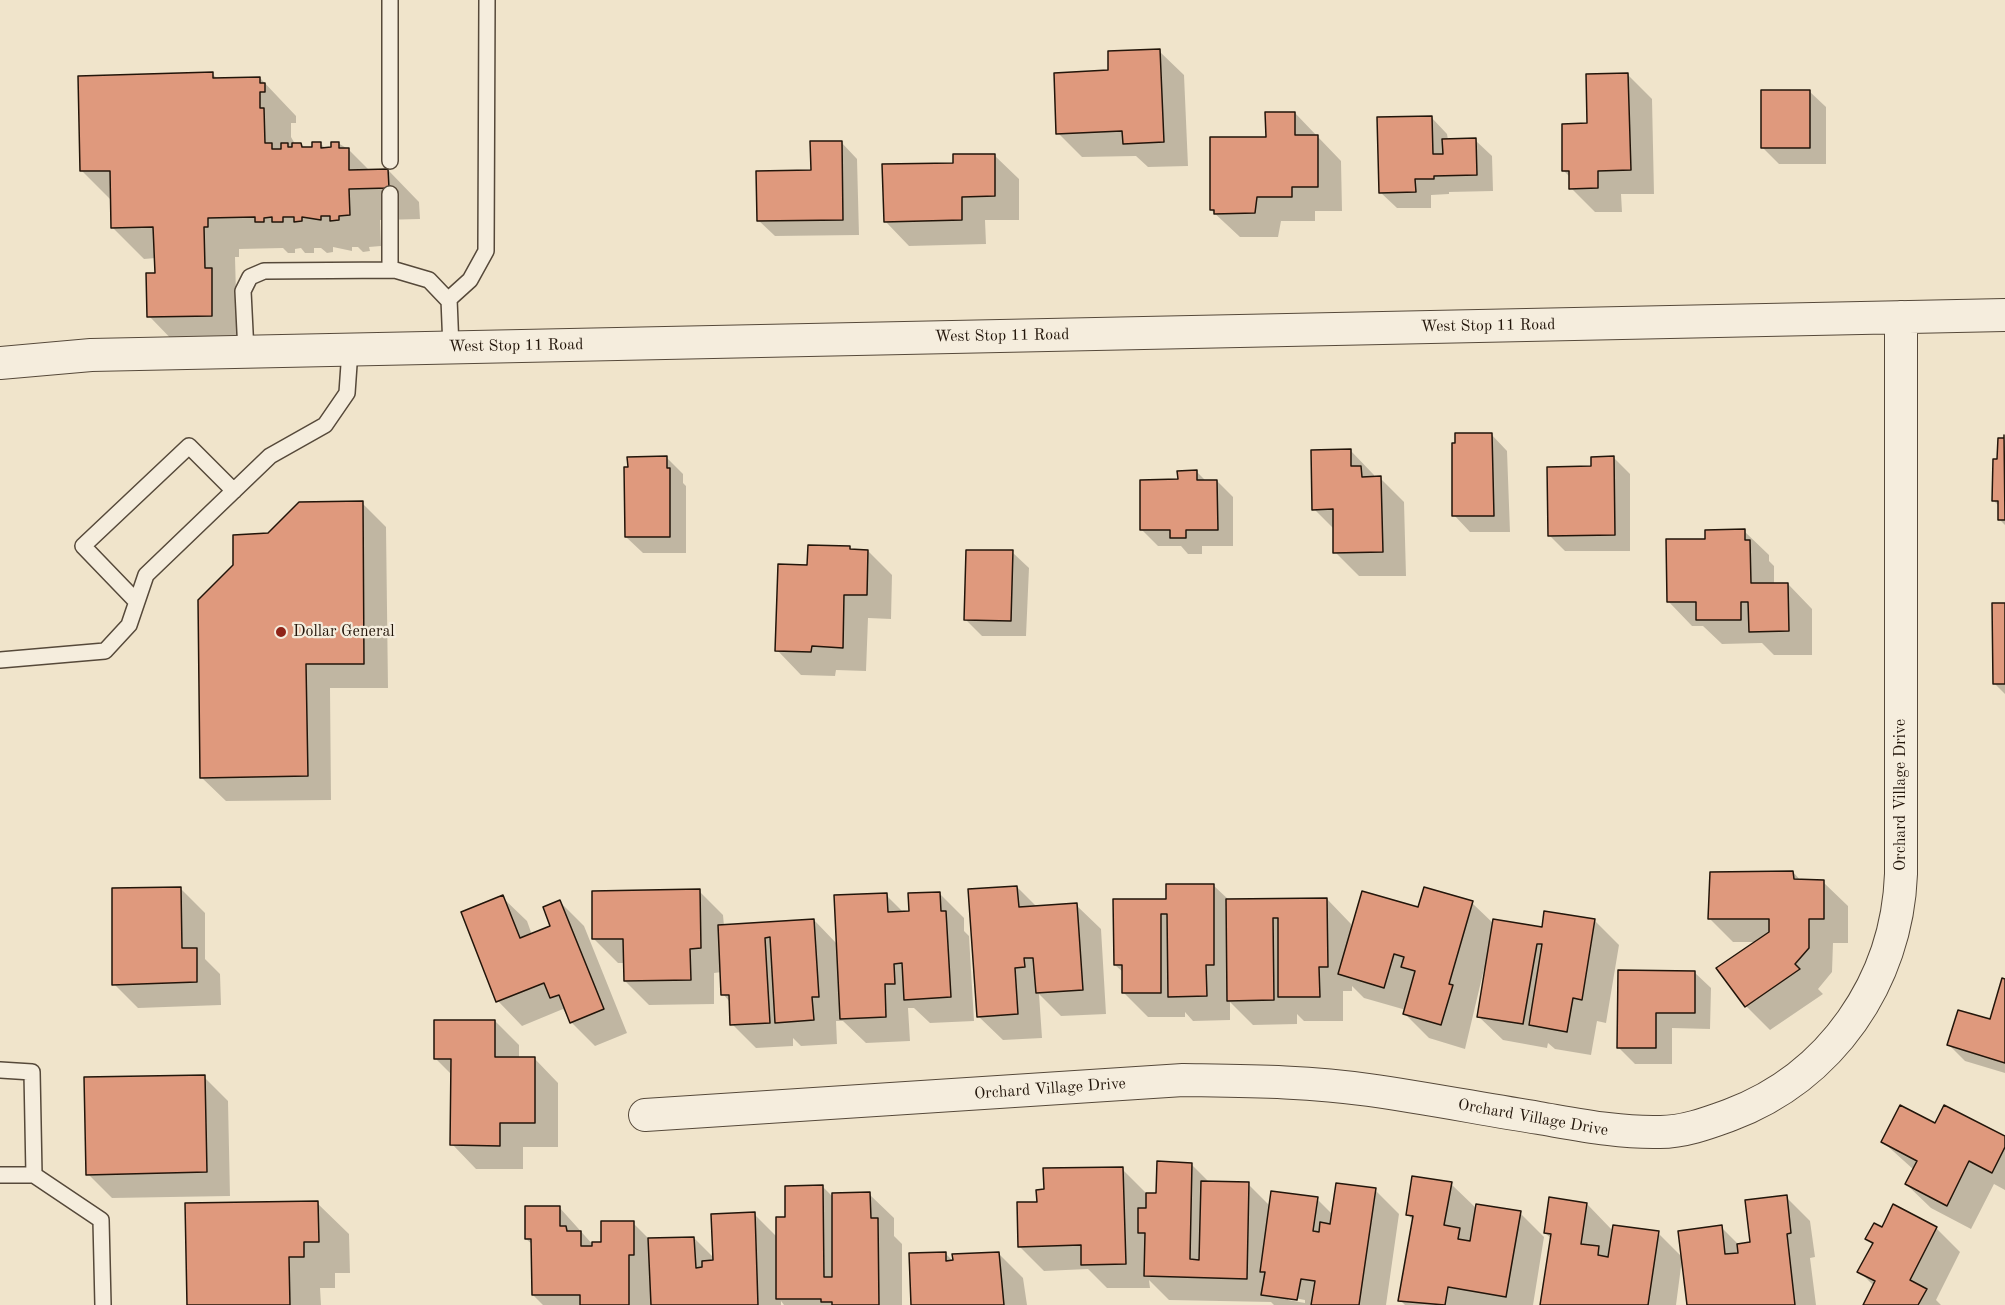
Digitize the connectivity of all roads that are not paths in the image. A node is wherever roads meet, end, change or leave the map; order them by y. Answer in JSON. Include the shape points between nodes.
{"nodes":[{"id":1,"x":390,"y":0,"type":"edge"},
{"id":2,"x":487,"y":0,"type":"edge"},
{"id":3,"x":390,"y":161,"type":"dead end"},
{"id":4,"x":390,"y":195,"type":"dead end"},
{"id":5,"x":390,"y":270,"type":"junction"},
{"id":6,"x":449,"y":301,"type":"junction"},
{"id":7,"x":2005,"y":315,"type":"edge"},
{"id":8,"x":1901,"y":317,"type":"junction"},
{"id":9,"x":451,"y":348,"type":"junction"},
{"id":10,"x":350,"y":350,"type":"junction"},
{"id":11,"x":246,"y":352,"type":"junction"},
{"id":12,"x":0,"y":363,"type":"edge"},
{"id":13,"x":234,"y":491,"type":"junction"},
{"id":14,"x":136,"y":601,"type":"junction"},
{"id":15,"x":0,"y":660,"type":"edge"},
{"id":16,"x":0,"y":1070,"type":"edge"},
{"id":17,"x":645,"y":1115,"type":"dead end"},
{"id":18,"x":0,"y":1175,"type":"edge"},
{"id":19,"x":34,"y":1175,"type":"junction"},
{"id":20,"x":103,"y":1305,"type":"edge"}],
"edges":[{"from":1,"to":3,"type":"lane"},
{"from":2,"to":6,"type":"lane","via":[[486,251],[470,280]]},
{"from":4,"to":5,"type":"lane"},
{"from":5,"to":6,"type":"lane","via":[[429,280]]},
{"from":5,"to":11,"type":"lane","via":[[264,272],[250,277],[243,291]]},
{"from":6,"to":9,"type":"lane"},
{"from":7,"to":8,"type":"street","name":"West Stop 11 Road"},
{"from":8,"to":9,"type":"street","name":"West Stop 11 Road"},
{"from":8,"to":17,"type":"street","name":"Orchard Village Drive","via":[[1900,874],[1896,916],[1885,958],[1855,1018],[1817,1063],[1759,1104],[1694,1126],[1662,1132],[1609,1132],[1366,1090],[1267,1081],[1183,1080]]},
{"from":9,"to":10,"type":"street","name":"West Stop 11 Road"},
{"from":10,"to":11,"type":"street","name":"West Stop 11 Road"},
{"from":10,"to":13,"type":"lane","via":[[347,393],[325,425],[270,456]]},
{"from":11,"to":12,"type":"street","name":"West Stop 11 Road"},
{"from":13,"to":14,"type":"lane","via":[[146,575]]},
{"from":13,"to":14,"type":"lane","via":[[189,446],[84,546]]},
{"from":14,"to":15,"type":"lane","via":[[129,625],[105,651]]},
{"from":16,"to":19,"type":"lane","via":[[32,1072]]},
{"from":18,"to":19,"type":"lane"},
{"from":19,"to":20,"type":"lane","via":[[101,1220]]}]}
